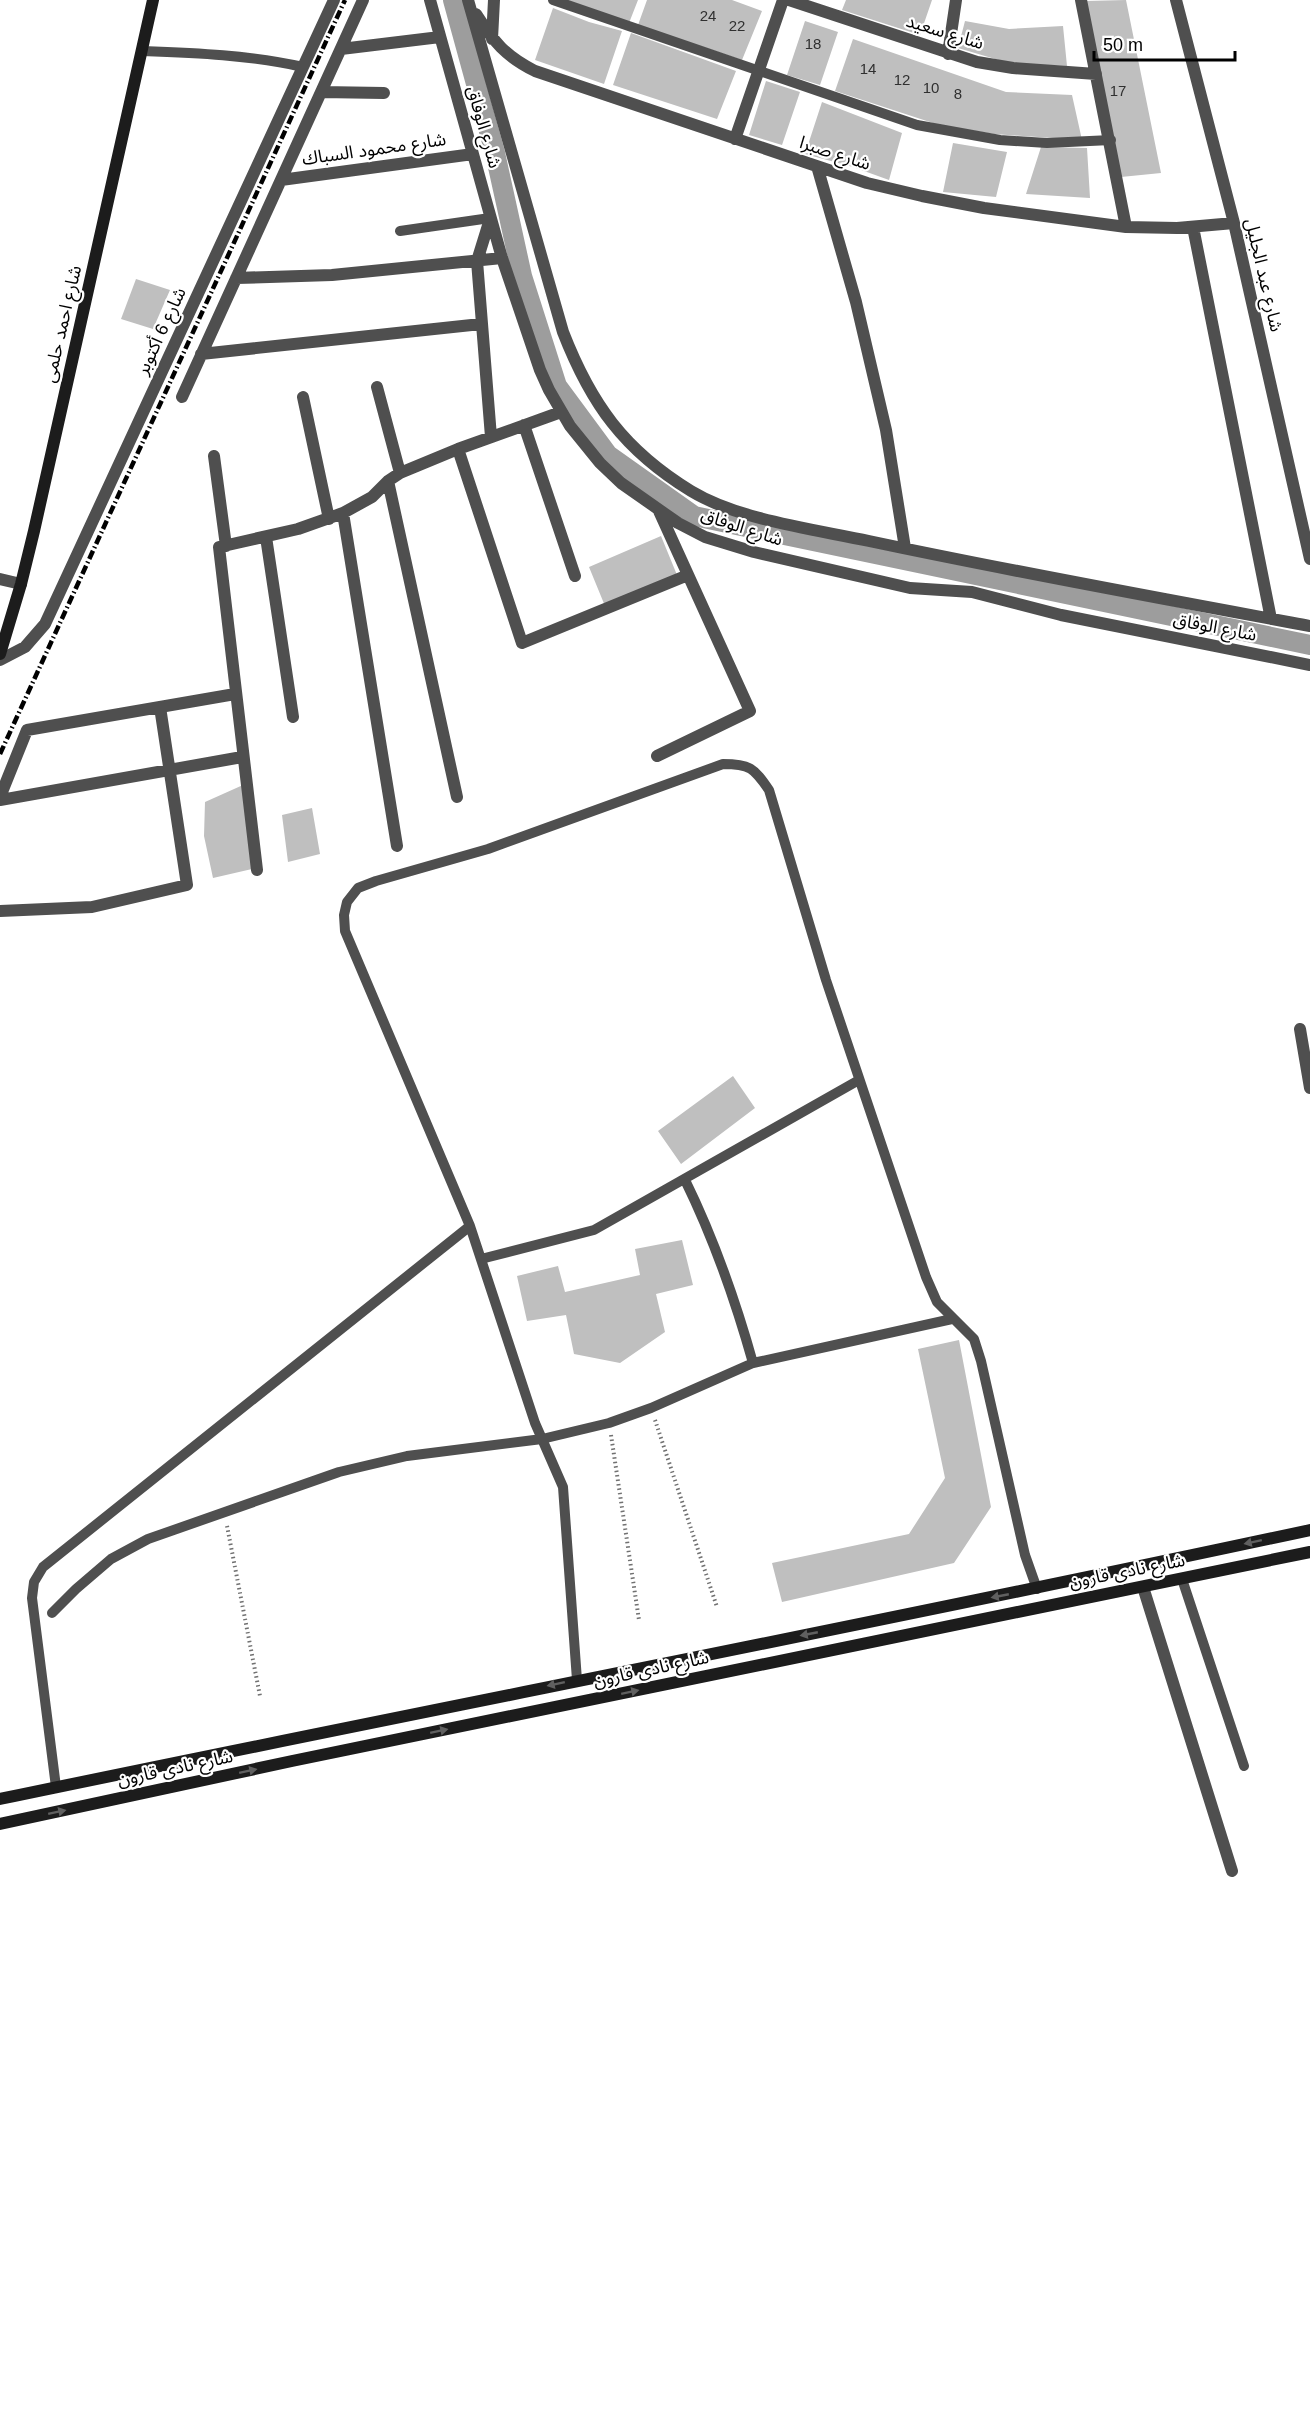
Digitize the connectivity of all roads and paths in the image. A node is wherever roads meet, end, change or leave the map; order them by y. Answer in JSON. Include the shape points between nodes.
{"nodes":[{"id":1,"x":153,"y":0,"type":"edge"},
{"id":2,"x":334,"y":0,"type":"edge"},
{"id":3,"x":363,"y":0,"type":"edge"},
{"id":4,"x":429,"y":0,"type":"edge"},
{"id":5,"x":468,"y":0,"type":"edge"},
{"id":6,"x":494,"y":0,"type":"edge"},
{"id":7,"x":553,"y":0,"type":"edge"},
{"id":8,"x":783,"y":0,"type":"edge"},
{"id":9,"x":789,"y":0,"type":"edge"},
{"id":10,"x":956,"y":0,"type":"edge"},
{"id":11,"x":1082,"y":0,"type":"edge"},
{"id":12,"x":1176,"y":0,"type":"edge"},
{"id":13,"x":440,"y":37,"type":"junction"},
{"id":14,"x":492,"y":39,"type":"junction"},
{"id":15,"x":341,"y":50,"type":"junction"},
{"id":16,"x":142,"y":51,"type":"junction"},
{"id":17,"x":948,"y":54,"type":"junction"},
{"id":18,"x":303,"y":67,"type":"junction"},
{"id":19,"x":758,"y":72,"type":"junction"},
{"id":20,"x":1096,"y":74,"type":"junction"},
{"id":21,"x":321,"y":92,"type":"junction"},
{"id":22,"x":384,"y":93,"type":"dead end"},
{"id":23,"x":735,"y":139,"type":"junction"},
{"id":24,"x":1111,"y":140,"type":"junction"},
{"id":25,"x":472,"y":154,"type":"junction"},
{"id":26,"x":817,"y":166,"type":"junction"},
{"id":27,"x":281,"y":180,"type":"junction"},
{"id":28,"x":490,"y":218,"type":"junction"},
{"id":29,"x":1234,"y":223,"type":"junction"},
{"id":30,"x":1126,"y":227,"type":"junction"},
{"id":31,"x":1193,"y":227,"type":"junction"},
{"id":32,"x":400,"y":231,"type":"dead end"},
{"id":33,"x":502,"y":258,"type":"junction"},
{"id":34,"x":477,"y":261,"type":"junction"},
{"id":35,"x":236,"y":278,"type":"junction"},
{"id":36,"x":481,"y":324,"type":"junction"},
{"id":37,"x":201,"y":354,"type":"junction"},
{"id":38,"x":378,"y":387,"type":"dead end"},
{"id":39,"x":303,"y":397,"type":"dead end"},
{"id":40,"x":182,"y":398,"type":"dead end"},
{"id":41,"x":561,"y":412,"type":"junction"},
{"id":42,"x":524,"y":425,"type":"junction"},
{"id":43,"x":491,"y":437,"type":"junction"},
{"id":44,"x":458,"y":449,"type":"junction"},
{"id":45,"x":214,"y":456,"type":"dead end"},
{"id":46,"x":400,"y":473,"type":"junction"},
{"id":47,"x":388,"y":481,"type":"junction"},
{"id":48,"x":658,"y":510,"type":"junction"},
{"id":49,"x":343,"y":513,"type":"junction"},
{"id":50,"x":329,"y":519,"type":"junction"},
{"id":51,"x":266,"y":537,"type":"junction"},
{"id":52,"x":226,"y":546,"type":"junction"},
{"id":53,"x":905,"y":548,"type":"junction"},
{"id":54,"x":1310,"y":560,"type":"edge"},
{"id":55,"x":688,"y":575,"type":"junction"},
{"id":56,"x":575,"y":576,"type":"dead end"},
{"id":57,"x":0,"y":579,"type":"edge"},
{"id":58,"x":21,"y":584,"type":"junction"},
{"id":59,"x":1271,"y":619,"type":"junction"},
{"id":60,"x":1310,"y":626,"type":"edge"},
{"id":61,"x":1,"y":652,"type":"edge"},
{"id":62,"x":1310,"y":665,"type":"edge"},
{"id":63,"x":235,"y":694,"type":"junction"},
{"id":64,"x":160,"y":707,"type":"junction"},
{"id":65,"x":293,"y":717,"type":"dead end"},
{"id":66,"x":657,"y":756,"type":"dead end"},
{"id":67,"x":243,"y":757,"type":"junction"},
{"id":68,"x":169,"y":770,"type":"junction"},
{"id":69,"x":457,"y":797,"type":"dead end"},
{"id":70,"x":0,"y":798,"type":"edge"},
{"id":71,"x":397,"y":846,"type":"dead end"},
{"id":72,"x":257,"y":870,"type":"dead end"},
{"id":73,"x":0,"y":911,"type":"edge"},
{"id":74,"x":1300,"y":1029,"type":"dead end"},
{"id":75,"x":860,"y":1080,"type":"junction"},
{"id":76,"x":1310,"y":1088,"type":"edge"},
{"id":77,"x":685,"y":1180,"type":"junction"},
{"id":78,"x":470,"y":1226,"type":"junction"},
{"id":79,"x":481,"y":1259,"type":"junction"},
{"id":80,"x":952,"y":1319,"type":"junction"},
{"id":81,"x":753,"y":1363,"type":"junction"},
{"id":82,"x":651,"y":1408,"type":"junction"},
{"id":83,"x":609,"y":1423,"type":"junction"},
{"id":84,"x":543,"y":1439,"type":"junction"},
{"id":85,"x":225,"y":1512,"type":"junction"},
{"id":86,"x":1310,"y":1530,"type":"edge"},
{"id":87,"x":1310,"y":1552,"type":"edge"},
{"id":88,"x":1182,"y":1579,"type":"junction"},
{"id":89,"x":1143,"y":1587,"type":"junction"},
{"id":90,"x":1037,"y":1588,"type":"junction"},
{"id":91,"x":717,"y":1607,"type":"dead end"},
{"id":92,"x":1041,"y":1607,"type":"junction"},
{"id":93,"x":52,"y":1613,"type":"dead end"},
{"id":94,"x":639,"y":1620,"type":"dead end"},
{"id":95,"x":577,"y":1680,"type":"junction"},
{"id":96,"x":260,"y":1696,"type":"dead end"},
{"id":97,"x":288,"y":1740,"type":"junction"},
{"id":98,"x":292,"y":1761,"type":"junction"},
{"id":99,"x":1244,"y":1766,"type":"dead end"},
{"id":100,"x":56,"y":1787,"type":"junction"},
{"id":101,"x":0,"y":1799,"type":"edge"},
{"id":102,"x":0,"y":1824,"type":"edge"},
{"id":103,"x":1232,"y":1871,"type":"dead end"}],
"edges":[{"from":1,"to":16,"type":"main road","name":"شارع احمد حلمى"},
{"from":2,"to":18,"type":"street","name":"شارع 6 أكتوبر"},
{"from":3,"to":15,"type":"street"},
{"from":4,"to":13,"type":"street","name":"شارع الوفاق"},
{"from":5,"to":14,"type":"street","name":"شارع صبرا"},
{"from":5,"to":53,"type":"street","name":"شارع الوفاق","via":[[563,332],[600,408],[626,441],[657,469],[731,510]]},
{"from":6,"to":14,"type":"street"},
{"from":7,"to":19,"type":"lane"},
{"from":8,"to":19,"type":"street"},
{"from":9,"to":17,"type":"street","name":"شارع سعيد"},
{"from":10,"to":17,"type":"street"},
{"from":11,"to":20,"type":"street"},
{"from":12,"to":29,"type":"street","name":"شارع عبد الجليل"},
{"from":13,"to":15,"type":"street"},
{"from":13,"to":25,"type":"street","name":"شارع الوفاق"},
{"from":14,"to":23,"type":"street","name":"شارع صبرا","via":[[503,52],[535,71]]},
{"from":15,"to":21,"type":"street"},
{"from":16,"to":18,"type":"lane","via":[[218,53]]},
{"from":16,"to":58,"type":"main road","name":"شارع احمد حلمى"},
{"from":17,"to":20,"type":"street","name":"شارع سعيد","via":[[1013,68]]},
{"from":18,"to":61,"type":"street","name":"شارع 6 أكتوبر","via":[[45,624],[25,647]]},
{"from":19,"to":23,"type":"street"},
{"from":19,"to":24,"type":"lane","via":[[917,126],[958,134],[1047,143]]},
{"from":20,"to":24,"type":"street"},
{"from":21,"to":22,"type":"street"},
{"from":21,"to":27,"type":"street"},
{"from":23,"to":26,"type":"street","name":"شارع صبرا"},
{"from":24,"to":30,"type":"street"},
{"from":25,"to":27,"type":"street","name":"شارع محمود السباك"},
{"from":25,"to":28,"type":"street","name":"شارع الوفاق"},
{"from":26,"to":30,"type":"street","name":"شارع صبرا","via":[[867,183],[984,208]]},
{"from":26,"to":53,"type":"street","via":[[856,302],[886,430]]},
{"from":27,"to":35,"type":"street"},
{"from":28,"to":32,"type":"lane"},
{"from":28,"to":33,"type":"street","name":"شارع الوفاق"},
{"from":28,"to":34,"type":"street"},
{"from":29,"to":31,"type":"street","name":"شارع صبرا"},
{"from":29,"to":54,"type":"street","name":"شارع عبد الجليل"},
{"from":30,"to":31,"type":"street","name":"شارع صبرا"},
{"from":31,"to":59,"type":"street"},
{"from":33,"to":34,"type":"street"},
{"from":33,"to":41,"type":"street","name":"شارع الوفاق","via":[[540,370]]},
{"from":34,"to":35,"type":"street","via":[[332,275]]},
{"from":34,"to":36,"type":"street"},
{"from":35,"to":37,"type":"street"},
{"from":36,"to":37,"type":"street"},
{"from":36,"to":43,"type":"street"},
{"from":37,"to":40,"type":"street"},
{"from":38,"to":46,"type":"street"},
{"from":39,"to":50,"type":"street"},
{"from":41,"to":42,"type":"street"},
{"from":41,"to":48,"type":"street","name":"شارع الوفاق","via":[[600,463]]},
{"from":42,"to":43,"type":"street"},
{"from":42,"to":56,"type":"street"},
{"from":43,"to":44,"type":"street"},
{"from":44,"to":46,"type":"street"},
{"from":44,"to":55,"type":"street","via":[[522,643]]},
{"from":45,"to":52,"type":"street"},
{"from":46,"to":47,"type":"street"},
{"from":47,"to":49,"type":"street"},
{"from":47,"to":69,"type":"street"},
{"from":48,"to":55,"type":"street"},
{"from":48,"to":62,"type":"street","name":"شارع الوفاق","via":[[705,537],[754,552],[910,588],[972,592],[1061,615]]},
{"from":49,"to":50,"type":"street"},
{"from":49,"to":71,"type":"street"},
{"from":50,"to":51,"type":"street"},
{"from":51,"to":52,"type":"street"},
{"from":51,"to":65,"type":"street"},
{"from":52,"to":63,"type":"street","via":[[219,547]]},
{"from":53,"to":59,"type":"street","name":"شارع الوفاق"},
{"from":55,"to":66,"type":"street","via":[[750,711]]},
{"from":57,"to":58,"type":"street"},
{"from":58,"to":61,"type":"main road","name":"شارع احمد حلمى"},
{"from":59,"to":60,"type":"street","name":"شارع الوفاق"},
{"from":63,"to":64,"type":"street"},
{"from":63,"to":67,"type":"street"},
{"from":64,"to":68,"type":"street"},
{"from":64,"to":70,"type":"street","via":[[27,730]]},
{"from":67,"to":68,"type":"street"},
{"from":67,"to":72,"type":"street"},
{"from":68,"to":70,"type":"street"},
{"from":68,"to":73,"type":"street","via":[[187,885],[92,908]]},
{"from":74,"to":76,"type":"street"},
{"from":75,"to":77,"type":"lane"},
{"from":75,"to":78,"type":"lane","via":[[769,790],[759,775],[743,764],[723,764],[488,849],[376,880],[358,888],[347,902],[345,931]]},
{"from":75,"to":80,"type":"lane","via":[[926,1277],[937,1302]]},
{"from":77,"to":79,"type":"lane","via":[[594,1230]]},
{"from":77,"to":81,"type":"lane","via":[[710,1232]]},
{"from":78,"to":79,"type":"lane"},
{"from":78,"to":100,"type":"lane","via":[[43,1567],[34,1582],[32,1598]]},
{"from":79,"to":84,"type":"lane"},
{"from":80,"to":81,"type":"lane"},
{"from":80,"to":90,"type":"lane","via":[[974,1340],[981,1361],[1024,1555]]},
{"from":81,"to":82,"type":"lane"},
{"from":82,"to":83,"type":"lane"},
{"from":82,"to":91,"type":"path"},
{"from":83,"to":84,"type":"lane"},
{"from":83,"to":94,"type":"path"},
{"from":84,"to":85,"type":"lane","via":[[407,1456],[339,1472]]},
{"from":84,"to":95,"type":"lane","via":[[563,1487]]},
{"from":85,"to":93,"type":"lane","via":[[148,1539],[111,1559]]},
{"from":85,"to":96,"type":"path"},
{"from":86,"to":90,"type":"main road","name":"شارع نادى قارون","one_way":true},
{"from":87,"to":88,"type":"main road","name":"شارع نادى قارون"},
{"from":88,"to":89,"type":"main road","name":"شارع نادى قارون"},
{"from":88,"to":99,"type":"lane"},
{"from":89,"to":92,"type":"main road","name":"شارع نادى قارون"},
{"from":89,"to":103,"type":"street"},
{"from":90,"to":92,"type":"main road"},
{"from":90,"to":95,"type":"main road","name":"شارع نادى قارون","one_way":true},
{"from":98,"to":92,"type":"main road","name":"شارع نادى قارون","one_way":true},
{"from":95,"to":97,"type":"main road","name":"شارع نادى قارون","one_way":true},
{"from":97,"to":98,"type":"main road"},
{"from":97,"to":100,"type":"main road","name":"شارع نادى قارون"},
{"from":102,"to":98,"type":"main road","name":"شارع نادى قارون","one_way":true},
{"from":100,"to":101,"type":"main road","name":"شارع نادى قارون"}]}
